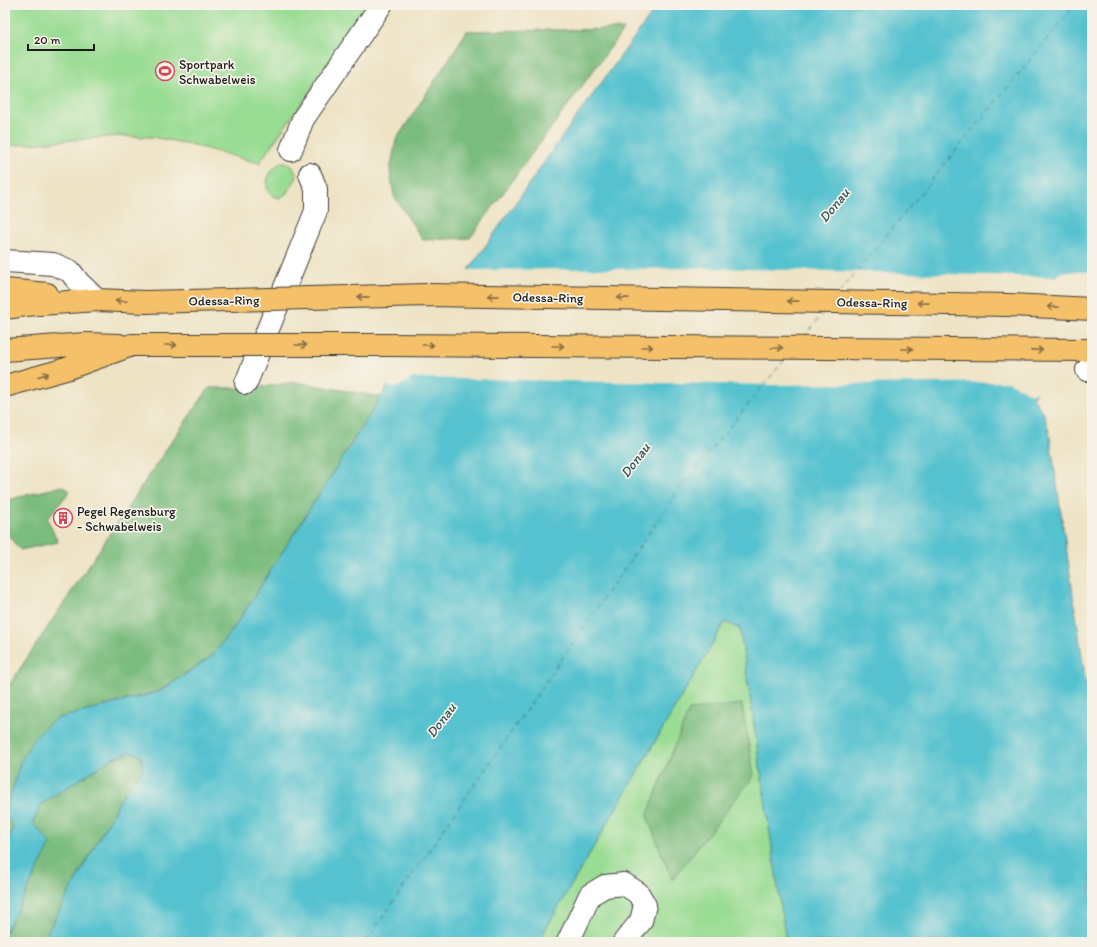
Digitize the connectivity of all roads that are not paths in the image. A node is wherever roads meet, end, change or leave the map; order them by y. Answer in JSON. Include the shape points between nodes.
{"nodes":[{"id":1,"x":381,"y":5,"type":"edge"},
{"id":2,"x":291,"y":150,"type":"dead end"},
{"id":3,"x":310,"y":174,"type":"dead end"},
{"id":4,"x":5,"y":261,"type":"edge"},
{"id":5,"x":5,"y":290,"type":"edge"},
{"id":6,"x":98,"y":300,"type":"junction"},
{"id":7,"x":5,"y":308,"type":"edge"},
{"id":8,"x":1092,"y":309,"type":"edge"},
{"id":9,"x":132,"y":345,"type":"junction"},
{"id":10,"x":5,"y":350,"type":"edge"},
{"id":11,"x":1090,"y":364,"type":"edge"},
{"id":12,"x":246,"y":383,"type":"dead end"},
{"id":13,"x":5,"y":386,"type":"edge"},
{"id":14,"x":568,"y":942,"type":"edge"},
{"id":15,"x":624,"y":942,"type":"edge"}],
"edges":[{"from":1,"to":2,"type":"lane","via":[[303,119]]},
{"from":3,"to":12,"type":"lane","via":[[316,189],[316,211]]},
{"from":4,"to":6,"type":"lane","via":[[53,264],[70,270]]},
{"from":5,"to":6,"type":"highway"},
{"from":6,"to":7,"type":"highway","name":"Odessa-Ring"},
{"from":8,"to":6,"type":"highway","name":"Odessa-Ring","one_way":true,"bridge":true,"via":[[1009,305],[428,295],[145,302]]},
{"from":9,"to":10,"type":"highway","via":[[86,344]]},
{"from":9,"to":11,"type":"highway","one_way":true,"bridge":true,"via":[[424,345]]},
{"from":13,"to":9,"type":"highway","one_way":true,"via":[[66,369]]},
{"from":14,"to":15,"type":"lane","via":[[590,895],[605,886],[624,884],[638,893],[645,905],[641,921]]}]}
